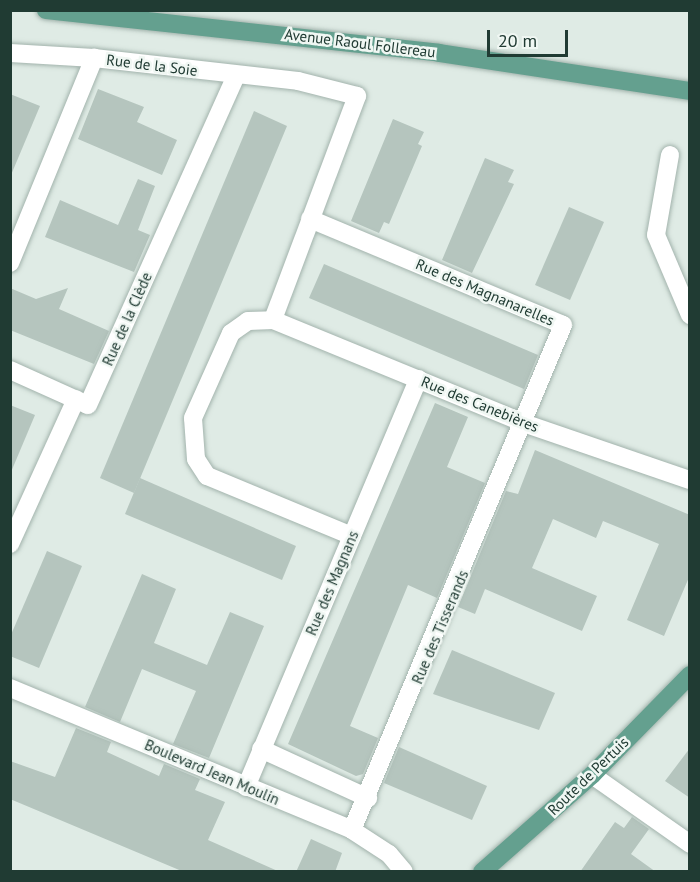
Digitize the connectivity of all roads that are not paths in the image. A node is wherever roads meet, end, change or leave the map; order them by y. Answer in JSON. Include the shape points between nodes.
{"nodes":[{"id":1,"x":46,"y":10,"type":"edge"},
{"id":2,"x":10,"y":53,"type":"edge"},
{"id":3,"x":94,"y":58,"type":"junction"},
{"id":4,"x":236,"y":76,"type":"junction"},
{"id":5,"x":680,"y":91,"type":"edge"},
{"id":6,"x":690,"y":98,"type":"edge"},
{"id":7,"x":670,"y":155,"type":"dead end"},
{"id":8,"x":310,"y":219,"type":"junction"},
{"id":9,"x":10,"y":263,"type":"edge"},
{"id":10,"x":690,"y":315,"type":"edge"},
{"id":11,"x":273,"y":320,"type":"junction"},
{"id":12,"x":10,"y":370,"type":"edge"},
{"id":13,"x":418,"y":379,"type":"junction"},
{"id":14,"x":76,"y":399,"type":"junction"},
{"id":15,"x":526,"y":424,"type":"junction"},
{"id":16,"x":690,"y":480,"type":"edge"},
{"id":17,"x":352,"y":536,"type":"junction"},
{"id":18,"x":10,"y":544,"type":"edge"},
{"id":19,"x":690,"y":675,"type":"edge"},
{"id":20,"x":10,"y":688,"type":"edge"},
{"id":21,"x":261,"y":749,"type":"junction"},
{"id":22,"x":592,"y":775,"type":"junction"},
{"id":23,"x":246,"y":787,"type":"junction"},
{"id":24,"x":368,"y":798,"type":"junction"},
{"id":25,"x":352,"y":830,"type":"junction"},
{"id":26,"x":690,"y":844,"type":"edge"},
{"id":27,"x":405,"y":872,"type":"edge"},
{"id":28,"x":482,"y":872,"type":"edge"}],
"edges":[{"from":1,"to":5,"type":"main road","name":"Avenue Raoul Follereau","via":[[427,52],[601,75]]},
{"from":2,"to":3,"type":"street"},
{"from":3,"to":4,"type":"street","name":"Rue de la Soie"},
{"from":3,"to":9,"type":"street","name":"Rue de la Soie"},
{"from":4,"to":8,"type":"street","name":"Rue de la Soie","via":[[298,81],[357,96]]},
{"from":4,"to":14,"type":"street","name":"Rue de la Clède","via":[[88,405]]},
{"from":5,"to":6,"type":"main road","name":"Avenue Raoul Follereau"},
{"from":7,"to":10,"type":"street","via":[[656,235]]},
{"from":8,"to":11,"type":"street"},
{"from":8,"to":15,"type":"street","name":"Rue des Magnanarelles","via":[[563,325]]},
{"from":11,"to":13,"type":"street","name":"Rue des Canebières"},
{"from":11,"to":17,"type":"street","via":[[261,317],[231,333],[193,418],[196,459],[207,476]]},
{"from":12,"to":14,"type":"street"},
{"from":13,"to":15,"type":"street","name":"Rue des Canebières"},
{"from":13,"to":17,"type":"street","name":"Rue des Magnans"},
{"from":14,"to":18,"type":"street"},
{"from":15,"to":16,"type":"street","name":"Rue des Canebières"},
{"from":15,"to":24,"type":"street","name":"Rue des Tisserands"},
{"from":17,"to":21,"type":"street","name":"Rue des Magnans"},
{"from":19,"to":22,"type":"main road","name":"Route de Pertuis"},
{"from":20,"to":23,"type":"street","name":"Boulevard Jean Moulin"},
{"from":21,"to":23,"type":"street","name":"Rue des Magnans"},
{"from":21,"to":24,"type":"street"},
{"from":22,"to":26,"type":"street"},
{"from":22,"to":28,"type":"main road","name":"Route de Pertuis"},
{"from":23,"to":25,"type":"street","name":"Boulevard Jean Moulin"},
{"from":24,"to":25,"type":"street","name":"Rue des Tisserands"},
{"from":25,"to":27,"type":"street","name":"Boulevard Jean Moulin","via":[[389,854]]}]}
